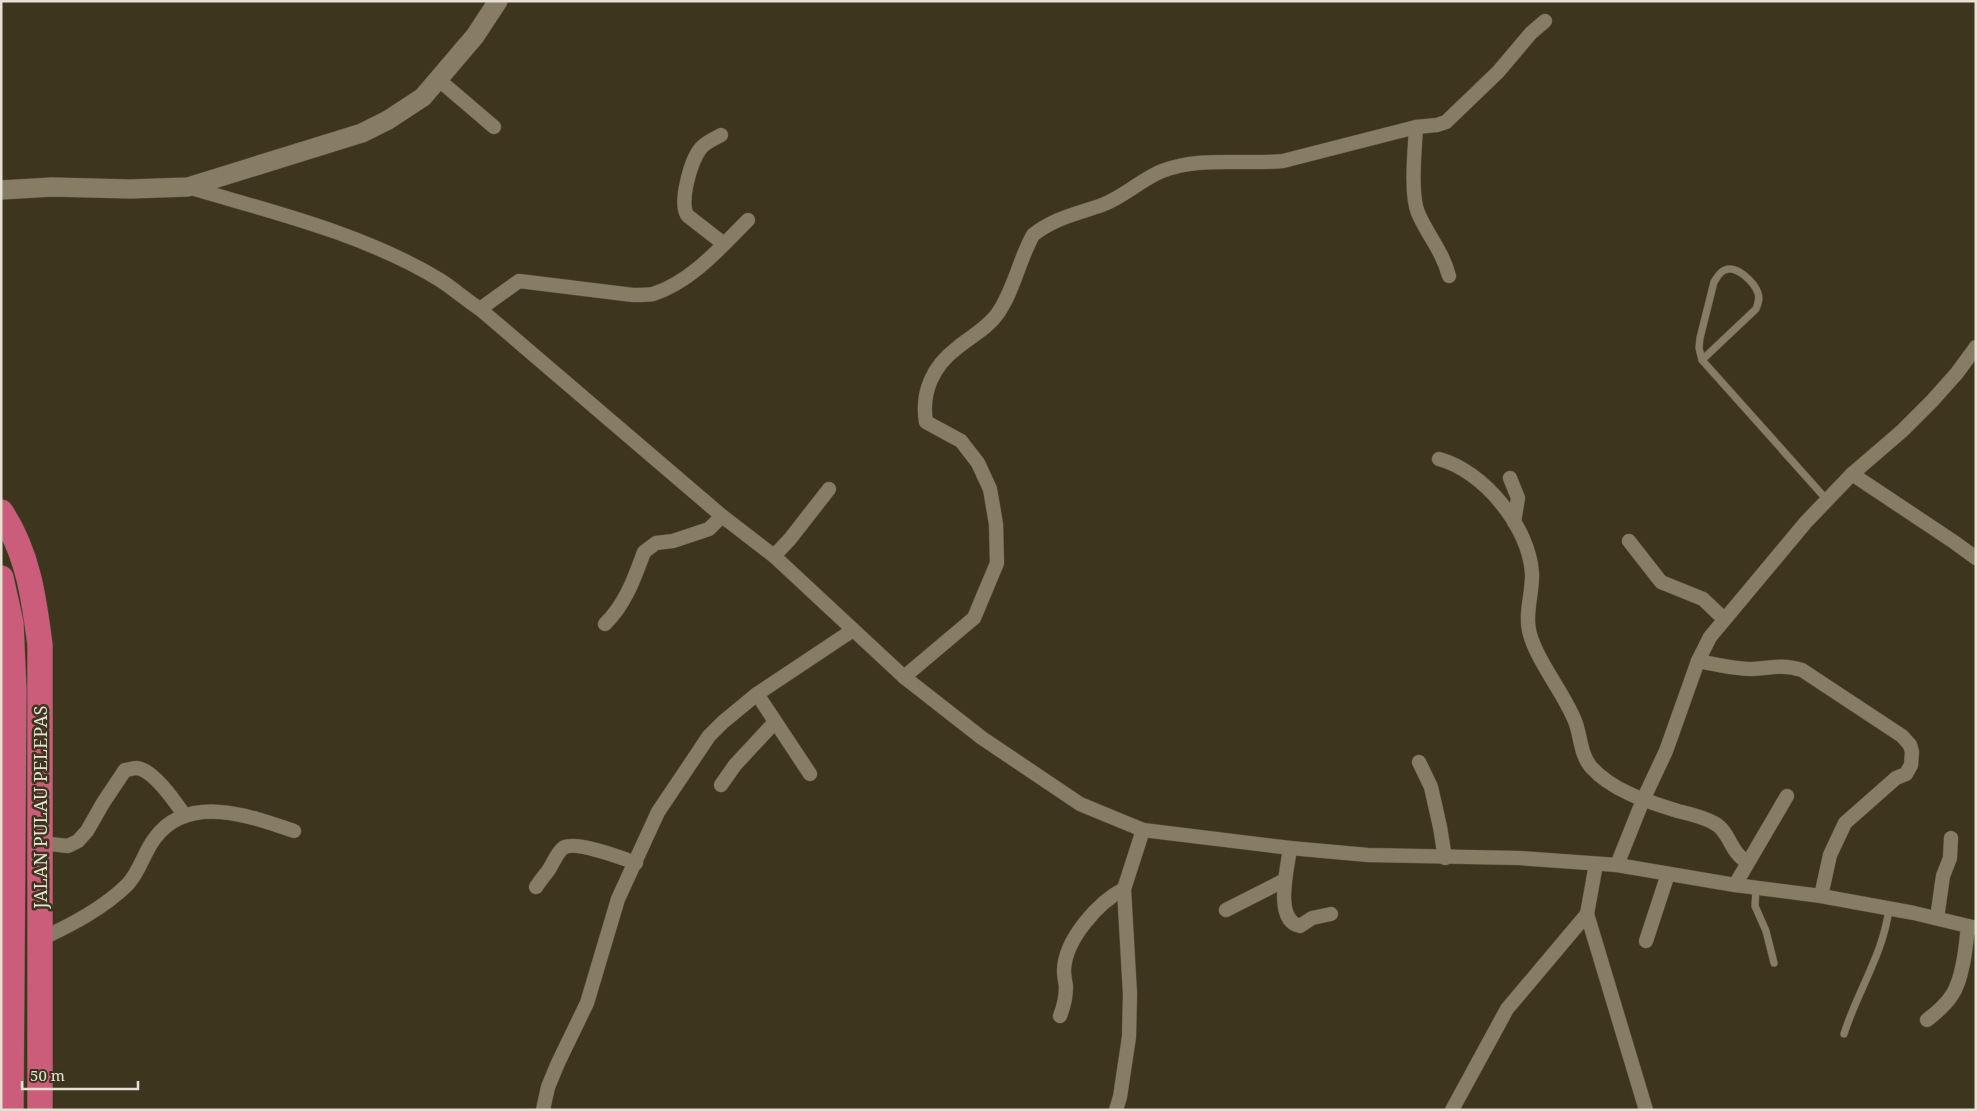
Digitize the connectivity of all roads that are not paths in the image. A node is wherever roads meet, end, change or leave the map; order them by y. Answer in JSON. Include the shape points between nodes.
{"nodes":[{"id":1,"x":498,"y":1,"type":"edge"},
{"id":2,"x":1545,"y":21,"type":"dead end"},
{"id":3,"x":439,"y":80,"type":"junction"},
{"id":4,"x":494,"y":127,"type":"dead end"},
{"id":5,"x":1416,"y":127,"type":"junction"},
{"id":6,"x":721,"y":135,"type":"dead end"},
{"id":7,"x":188,"y":187,"type":"junction"},
{"id":8,"x":1,"y":190,"type":"edge"},
{"id":9,"x":748,"y":220,"type":"dead end"},
{"id":10,"x":724,"y":244,"type":"junction"},
{"id":11,"x":1450,"y":276,"type":"dead end"},
{"id":12,"x":480,"y":309,"type":"junction"},
{"id":13,"x":1976,"y":346,"type":"edge"},
{"id":14,"x":1702,"y":360,"type":"junction"},
{"id":15,"x":1439,"y":459,"type":"dead end"},
{"id":16,"x":1852,"y":474,"type":"junction"},
{"id":17,"x":1510,"y":478,"type":"dead end"},
{"id":18,"x":828,"y":489,"type":"dead end"},
{"id":19,"x":1827,"y":500,"type":"junction"},
{"id":20,"x":1,"y":512,"type":"edge"},
{"id":21,"x":722,"y":516,"type":"junction"},
{"id":22,"x":1514,"y":522,"type":"junction"},
{"id":23,"x":1629,"y":541,"type":"dead end"},
{"id":24,"x":774,"y":556,"type":"junction"},
{"id":25,"x":1976,"y":558,"type":"edge"},
{"id":26,"x":1,"y":578,"type":"edge"},
{"id":27,"x":1724,"y":619,"type":"junction"},
{"id":28,"x":605,"y":624,"type":"dead end"},
{"id":29,"x":853,"y":630,"type":"junction"},
{"id":30,"x":1698,"y":661,"type":"junction"},
{"id":31,"x":904,"y":678,"type":"junction"},
{"id":32,"x":756,"y":694,"type":"junction"},
{"id":33,"x":775,"y":722,"type":"junction"},
{"id":34,"x":1419,"y":762,"type":"dead end"},
{"id":35,"x":810,"y":774,"type":"dead end"},
{"id":36,"x":721,"y":785,"type":"dead end"},
{"id":37,"x":1787,"y":796,"type":"dead end"},
{"id":38,"x":1643,"y":800,"type":"junction"},
{"id":39,"x":184,"y":816,"type":"junction"},
{"id":40,"x":1143,"y":830,"type":"junction"},
{"id":41,"x":294,"y":831,"type":"dead end"},
{"id":42,"x":1951,"y":838,"type":"dead end"},
{"id":43,"x":41,"y":843,"type":"junction"},
{"id":44,"x":1290,"y":848,"type":"junction"},
{"id":45,"x":1445,"y":858,"type":"junction"},
{"id":46,"x":636,"y":862,"type":"junction"},
{"id":47,"x":1747,"y":863,"type":"junction"},
{"id":48,"x":1596,"y":864,"type":"junction"},
{"id":49,"x":1617,"y":865,"type":"junction"},
{"id":50,"x":1668,"y":874,"type":"junction"},
{"id":51,"x":1285,"y":880,"type":"junction"},
{"id":52,"x":1736,"y":885,"type":"junction"},
{"id":53,"x":536,"y":886,"type":"dead end"},
{"id":54,"x":1756,"y":888,"type":"junction"},
{"id":55,"x":1124,"y":889,"type":"junction"},
{"id":56,"x":1821,"y":896,"type":"junction"},
{"id":57,"x":1889,"y":908,"type":"junction"},
{"id":58,"x":1226,"y":910,"type":"dead end"},
{"id":59,"x":1331,"y":914,"type":"dead end"},
{"id":60,"x":1587,"y":914,"type":"junction"},
{"id":61,"x":1937,"y":918,"type":"junction"},
{"id":62,"x":1972,"y":927,"type":"edge"},
{"id":63,"x":40,"y":939,"type":"junction"},
{"id":64,"x":1646,"y":941,"type":"dead end"},
{"id":65,"x":1774,"y":964,"type":"dead end"},
{"id":66,"x":1060,"y":1016,"type":"dead end"},
{"id":67,"x":1927,"y":1020,"type":"dead end"},
{"id":68,"x":1844,"y":1034,"type":"dead end"},
{"id":69,"x":11,"y":1110,"type":"edge"},
{"id":70,"x":40,"y":1110,"type":"edge"},
{"id":71,"x":542,"y":1110,"type":"edge"},
{"id":72,"x":1116,"y":1110,"type":"edge"},
{"id":73,"x":1452,"y":1110,"type":"edge"},
{"id":74,"x":1646,"y":1110,"type":"edge"}],
"edges":[{"from":1,"to":3,"type":"street","via":[[476,36]]},
{"from":2,"to":5,"type":"street","via":[[1453,116],[1437,125]]},
{"from":3,"to":4,"type":"street"},
{"from":3,"to":7,"type":"street","via":[[423,97],[362,133]]},
{"from":5,"to":11,"type":"street","via":[[1413,160],[1417,211],[1442,254]]},
{"from":5,"to":31,"type":"street","via":[[1283,161],[1196,163],[1164,170],[1124,195],[1059,219],[1033,235],[998,314],[937,367],[926,390],[926,422],[961,441],[978,463],[990,489],[996,524],[997,563],[974,618]]},
{"from":6,"to":10,"type":"street","via":[[704,144],[694,158],[684,206],[688,216]]},
{"from":7,"to":8,"type":"street"},
{"from":7,"to":12,"type":"street","via":[[347,236],[440,280]]},
{"from":9,"to":10,"type":"street"},
{"from":10,"to":12,"type":"street","via":[[696,269],[651,294],[633,295],[519,281]]},
{"from":12,"to":21,"type":"street"},
{"from":13,"to":16,"type":"street","via":[[1926,407]]},
{"from":14,"to":14,"type":"lane","via":[[1756,309],[1759,301],[1749,279],[1734,270],[1724,270],[1714,282],[1700,338]]},
{"from":14,"to":19,"type":"lane"},
{"from":15,"to":22,"type":"street","via":[[1451,462],[1476,478]]},
{"from":16,"to":19,"type":"street"},
{"from":16,"to":25,"type":"street"},
{"from":17,"to":22,"type":"street","via":[[1518,498]]},
{"from":18,"to":24,"type":"street"},
{"from":19,"to":27,"type":"street"},
{"from":20,"to":43,"type":"highway","name":"JALAN PULAU PELEPAS","via":[[13,530],[32,585],[40,645]]},
{"from":21,"to":24,"type":"street"},
{"from":21,"to":28,"type":"street","via":[[709,529],[647,548],[631,588]]},
{"from":22,"to":38,"type":"street","via":[[1526,543],[1531,564],[1529,630],[1539,657],[1575,721],[1585,759],[1609,782]]},
{"from":23,"to":27,"type":"street","via":[[1661,582],[1703,599]]},
{"from":24,"to":29,"type":"street"},
{"from":26,"to":69,"type":"highway","name":"JALAN PULAU PELEPAS","via":[[11,623],[14,690]]},
{"from":27,"to":30,"type":"street"},
{"from":29,"to":31,"type":"street"},
{"from":29,"to":32,"type":"street"},
{"from":30,"to":38,"type":"street","via":[[1666,751]]},
{"from":30,"to":56,"type":"street","via":[[1752,669],[1787,666],[1802,670],[1884,723],[1910,745],[1911,765],[1906,774],[1896,778],[1844,823],[1830,855]]},
{"from":31,"to":40,"type":"street","via":[[982,738],[1072,799]]},
{"from":32,"to":33,"type":"street"},
{"from":32,"to":46,"type":"street","via":[[710,736],[658,812]]},
{"from":33,"to":35,"type":"street"},
{"from":33,"to":36,"type":"street"},
{"from":34,"to":45,"type":"street","via":[[1431,787]]},
{"from":37,"to":47,"type":"street"},
{"from":38,"to":47,"type":"street","via":[[1715,823]]},
{"from":38,"to":49,"type":"street"},
{"from":39,"to":41,"type":"street","via":[[224,811]]},
{"from":39,"to":43,"type":"street","via":[[165,790],[147,773],[136,768],[125,770],[78,841],[68,846]]},
{"from":39,"to":63,"type":"street","via":[[169,823],[156,837],[137,872],[116,895],[77,921]]},
{"from":40,"to":44,"type":"street"},
{"from":40,"to":55,"type":"street"},
{"from":42,"to":61,"type":"street"},
{"from":43,"to":63,"type":"highway","name":"JALAN PULAU PELEPAS"},
{"from":44,"to":45,"type":"street"},
{"from":44,"to":51,"type":"street"},
{"from":45,"to":48,"type":"street","via":[[1519,858]]},
{"from":46,"to":53,"type":"street","via":[[569,846],[558,855]]},
{"from":46,"to":71,"type":"street","via":[[618,899],[587,1003],[558,1063]]},
{"from":47,"to":52,"type":"street"},
{"from":48,"to":49,"type":"street"},
{"from":48,"to":60,"type":"street"},
{"from":49,"to":50,"type":"street"},
{"from":50,"to":52,"type":"street"},
{"from":50,"to":64,"type":"street"},
{"from":51,"to":58,"type":"street"},
{"from":51,"to":59,"type":"street","via":[[1285,908],[1295,925]]},
{"from":52,"to":54,"type":"street"},
{"from":54,"to":56,"type":"street"},
{"from":54,"to":65,"type":"lane","via":[[1755,906],[1766,931]]},
{"from":55,"to":66,"type":"street","via":[[1112,895],[1071,943],[1065,959],[1065,1002]]},
{"from":55,"to":72,"type":"street","via":[[1129,1037]]},
{"from":56,"to":57,"type":"street"},
{"from":57,"to":61,"type":"street"},
{"from":57,"to":68,"type":"lane","via":[[1880,947]]},
{"from":60,"to":73,"type":"street","via":[[1507,1008]]},
{"from":60,"to":74,"type":"street"},
{"from":61,"to":62,"type":"street"},
{"from":62,"to":67,"type":"street","via":[[1954,993]]},
{"from":63,"to":70,"type":"highway","name":"JALAN PULAU PELEPAS"}]}
